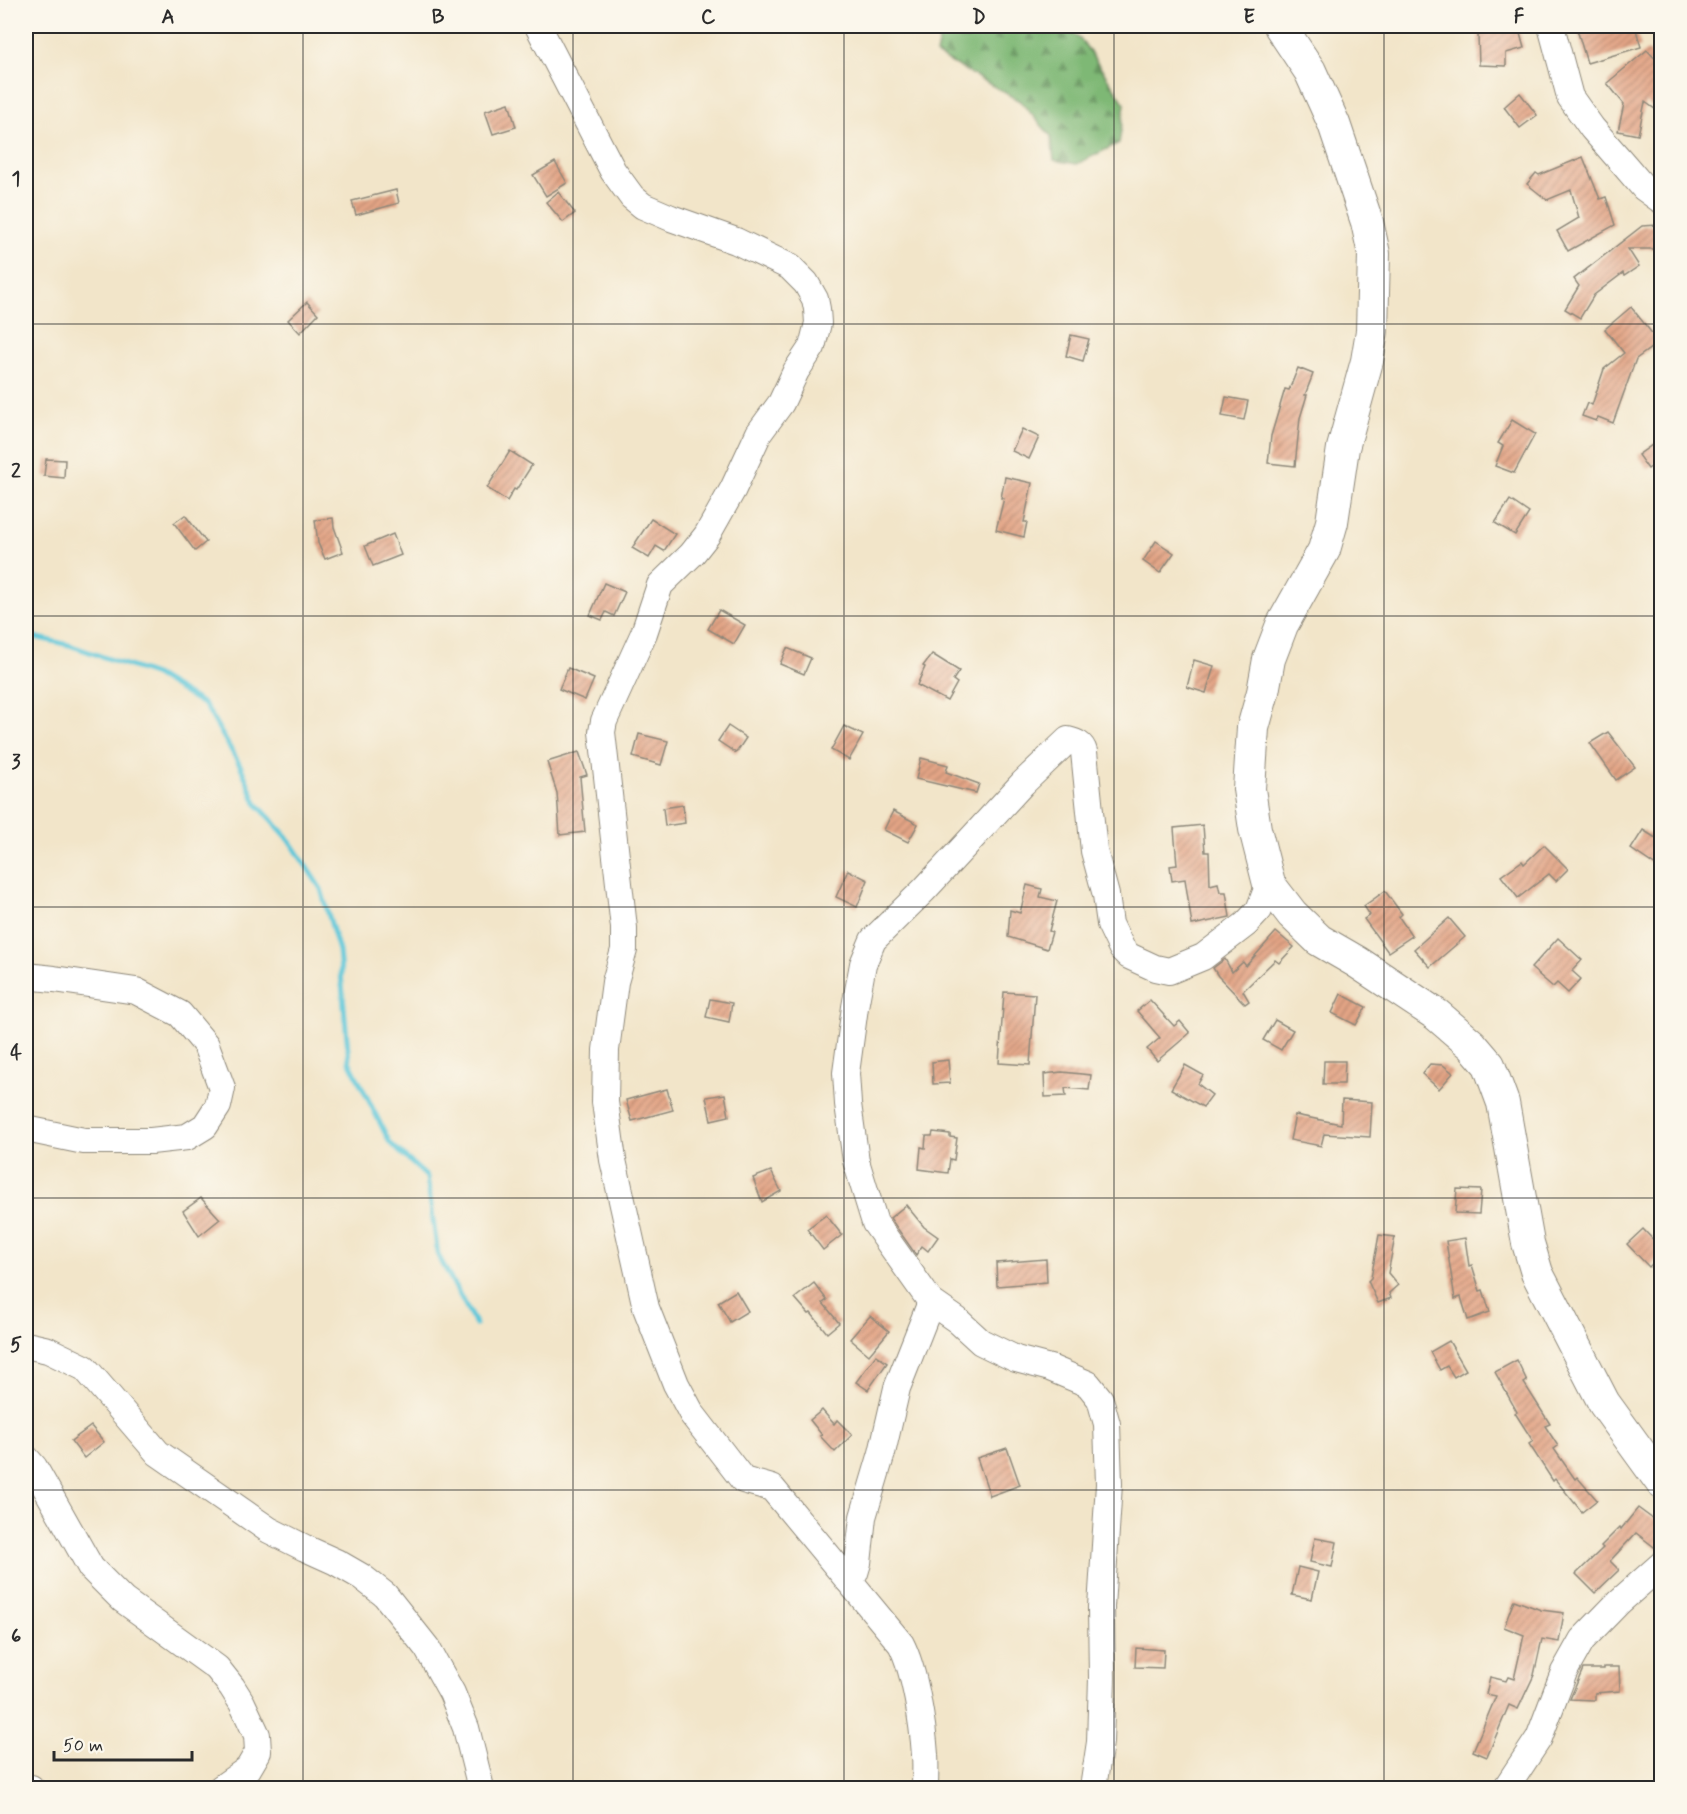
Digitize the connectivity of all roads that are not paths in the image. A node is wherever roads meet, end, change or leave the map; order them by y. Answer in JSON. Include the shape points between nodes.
{"nodes":[{"id":1,"x":538,"y":26,"type":"edge"},
{"id":2,"x":1280,"y":26,"type":"edge"},
{"id":3,"x":1551,"y":26,"type":"edge"},
{"id":4,"x":1662,"y":201,"type":"edge"},
{"id":5,"x":1269,"y":884,"type":"junction"},
{"id":6,"x":26,"y":976,"type":"edge"},
{"id":7,"x":26,"y":1129,"type":"edge"},
{"id":8,"x":931,"y":1302,"type":"junction"},
{"id":9,"x":26,"y":1345,"type":"edge"},
{"id":10,"x":26,"y":1458,"type":"edge"},
{"id":11,"x":1662,"y":1483,"type":"edge"},
{"id":12,"x":1662,"y":1564,"type":"edge"},
{"id":13,"x":848,"y":1580,"type":"junction"},
{"id":14,"x":26,"y":1787,"type":"edge"},
{"id":15,"x":31,"y":1788,"type":"edge"},
{"id":16,"x":220,"y":1788,"type":"edge"},
{"id":17,"x":481,"y":1788,"type":"edge"},
{"id":18,"x":925,"y":1788,"type":"edge"},
{"id":19,"x":1094,"y":1788,"type":"edge"},
{"id":20,"x":1506,"y":1788,"type":"edge"}],
"edges":[{"from":1,"to":13,"type":"street","via":[[613,171],[632,197],[652,210],[736,240],[790,267],[815,299],[818,323],[812,348],[759,433],[707,536],[660,585],[644,633],[604,721],[602,732],[624,928],[624,950],[615,982],[606,1050],[605,1102],[615,1172],[646,1308],[676,1384],[692,1414],[743,1480],[772,1488]]},
{"from":2,"to":5,"type":"main road","via":[[1310,70],[1334,124],[1374,254],[1372,332],[1343,448],[1332,522],[1324,550],[1278,633],[1253,728],[1249,789]]},
{"from":3,"to":4,"type":"street","via":[[1570,97],[1644,188]]},
{"from":5,"to":8,"type":"street","via":[[1259,910],[1203,957],[1169,971],[1129,956],[1110,924],[1094,851],[1083,747],[1068,741],[873,940],[862,964],[846,1073],[855,1152],[875,1223]]},
{"from":5,"to":11,"type":"main road","via":[[1319,940],[1437,1015],[1489,1065],[1503,1103],[1537,1273],[1604,1403]]},
{"from":6,"to":7,"type":"street","via":[[136,991],[180,1014],[206,1045],[222,1088],[218,1106],[205,1126],[187,1137],[84,1141]]},
{"from":8,"to":13,"type":"street","via":[[897,1388],[863,1517],[856,1570]]},
{"from":8,"to":19,"type":"street","via":[[981,1342],[1016,1359],[1088,1384],[1100,1399],[1107,1424],[1109,1484],[1101,1607],[1100,1742]]},
{"from":9,"to":17,"type":"street","via":[[48,1350],[85,1368],[158,1453],[269,1530],[336,1562],[385,1595],[427,1648],[452,1693],[466,1728]]},
{"from":10,"to":16,"type":"street","via":[[91,1568],[123,1599],[217,1668],[242,1703],[257,1735],[258,1752],[248,1769]]},
{"from":12,"to":20,"type":"street","via":[[1582,1640],[1564,1672],[1539,1738]]},
{"from":13,"to":18,"type":"street","via":[[903,1648],[922,1733]]},
{"from":14,"to":15,"type":"street"}]}
